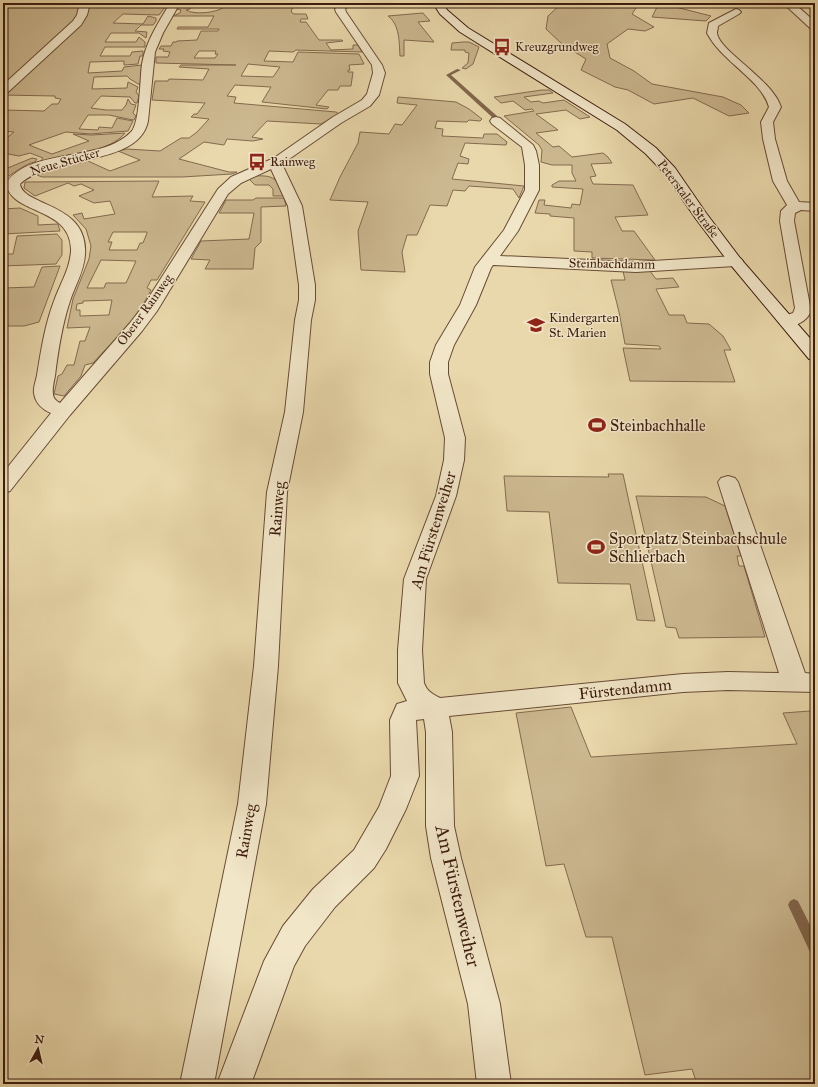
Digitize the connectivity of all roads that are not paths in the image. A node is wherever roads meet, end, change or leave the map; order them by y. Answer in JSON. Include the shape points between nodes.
{"nodes":[{"id":1,"x":85,"y":3,"type":"edge"},
{"id":2,"x":175,"y":3,"type":"edge"},
{"id":3,"x":346,"y":3,"type":"edge"},
{"id":4,"x":438,"y":3,"type":"edge"},
{"id":5,"x":788,"y":3,"type":"edge"},
{"id":6,"x":736,"y":12,"type":"dead end"},
{"id":7,"x":815,"y":27,"type":"edge"},
{"id":8,"x":3,"y":90,"type":"edge"},
{"id":9,"x":496,"y":121,"type":"dead end"},
{"id":10,"x":275,"y":163,"type":"junction"},
{"id":11,"x":794,"y":206,"type":"junction"},
{"id":12,"x":815,"y":207,"type":"edge"},
{"id":13,"x":488,"y":260,"type":"junction"},
{"id":14,"x":735,"y":262,"type":"junction"},
{"id":15,"x":787,"y":321,"type":"junction"},
{"id":16,"x":815,"y":355,"type":"edge"},
{"id":17,"x":63,"y":411,"type":"junction"},
{"id":18,"x":728,"y":482,"type":"dead end"},
{"id":19,"x":3,"y":487,"type":"edge"},
{"id":20,"x":805,"y":682,"type":"edge"},
{"id":21,"x":435,"y":707,"type":"junction"},
{"id":22,"x":198,"y":1084,"type":"edge"},
{"id":23,"x":234,"y":1084,"type":"edge"},
{"id":24,"x":494,"y":1084,"type":"edge"}],
"edges":[{"from":1,"to":8,"type":"street","via":[[77,23]]},
{"from":2,"to":17,"type":"street","name":"Neue Stücker","via":[[150,53],[146,94],[138,132],[129,140],[114,147],[24,173],[13,183],[17,194],[65,221],[73,231],[78,246],[76,265],[64,292],[54,328],[43,393],[50,406]]},
{"from":3,"to":10,"type":"street","via":[[340,8],[341,12],[377,65],[379,73],[373,95],[366,103]]},
{"from":4,"to":14,"type":"street","name":"Peterstaler Straße","via":[[443,12],[464,30],[621,127],[651,151],[670,171]]},
{"from":5,"to":7,"type":"street"},
{"from":6,"to":11,"type":"street","via":[[713,25],[710,28],[711,35],[774,101],[775,107],[767,122],[769,139],[780,182]]},
{"from":9,"to":13,"type":"street","name":"Am Fürstenweiher","via":[[528,145],[532,165],[532,190],[511,231]]},
{"from":10,"to":17,"type":"street","name":"Oberer Rainweg","via":[[236,180],[222,192],[147,312]]},
{"from":10,"to":22,"type":"street","name":"Rainweg","via":[[295,206],[307,300],[294,412],[277,492],[266,666],[252,804]]},
{"from":11,"to":12,"type":"street"},
{"from":11,"to":15,"type":"street","via":[[788,211],[787,221],[803,308],[800,316]]},
{"from":13,"to":14,"type":"street","name":"Steinbachdamm","via":[[636,267]]},
{"from":13,"to":21,"type":"street","name":"Am Fürstenweiher","via":[[479,275],[464,316],[442,352],[439,362],[439,374],[455,438],[455,454],[446,496],[415,579],[410,673],[411,683],[419,698]]},
{"from":14,"to":15,"type":"street","name":"Peterstaler Straße"},
{"from":15,"to":16,"type":"street","name":"Peterstaler Straße"},
{"from":17,"to":19,"type":"street","name":"Oberer Rainweg"},
{"from":18,"to":20,"type":"street"},
{"from":20,"to":21,"type":"street","name":"Fürstendamm","via":[[683,683]]},
{"from":21,"to":23,"type":"street","via":[[406,711],[403,720],[405,776],[392,809],[364,859],[324,898],[294,936],[280,961]]},
{"from":21,"to":24,"type":"street","name":"Am Fürstenweiher","via":[[439,732],[440,826],[484,1004]]}]}
